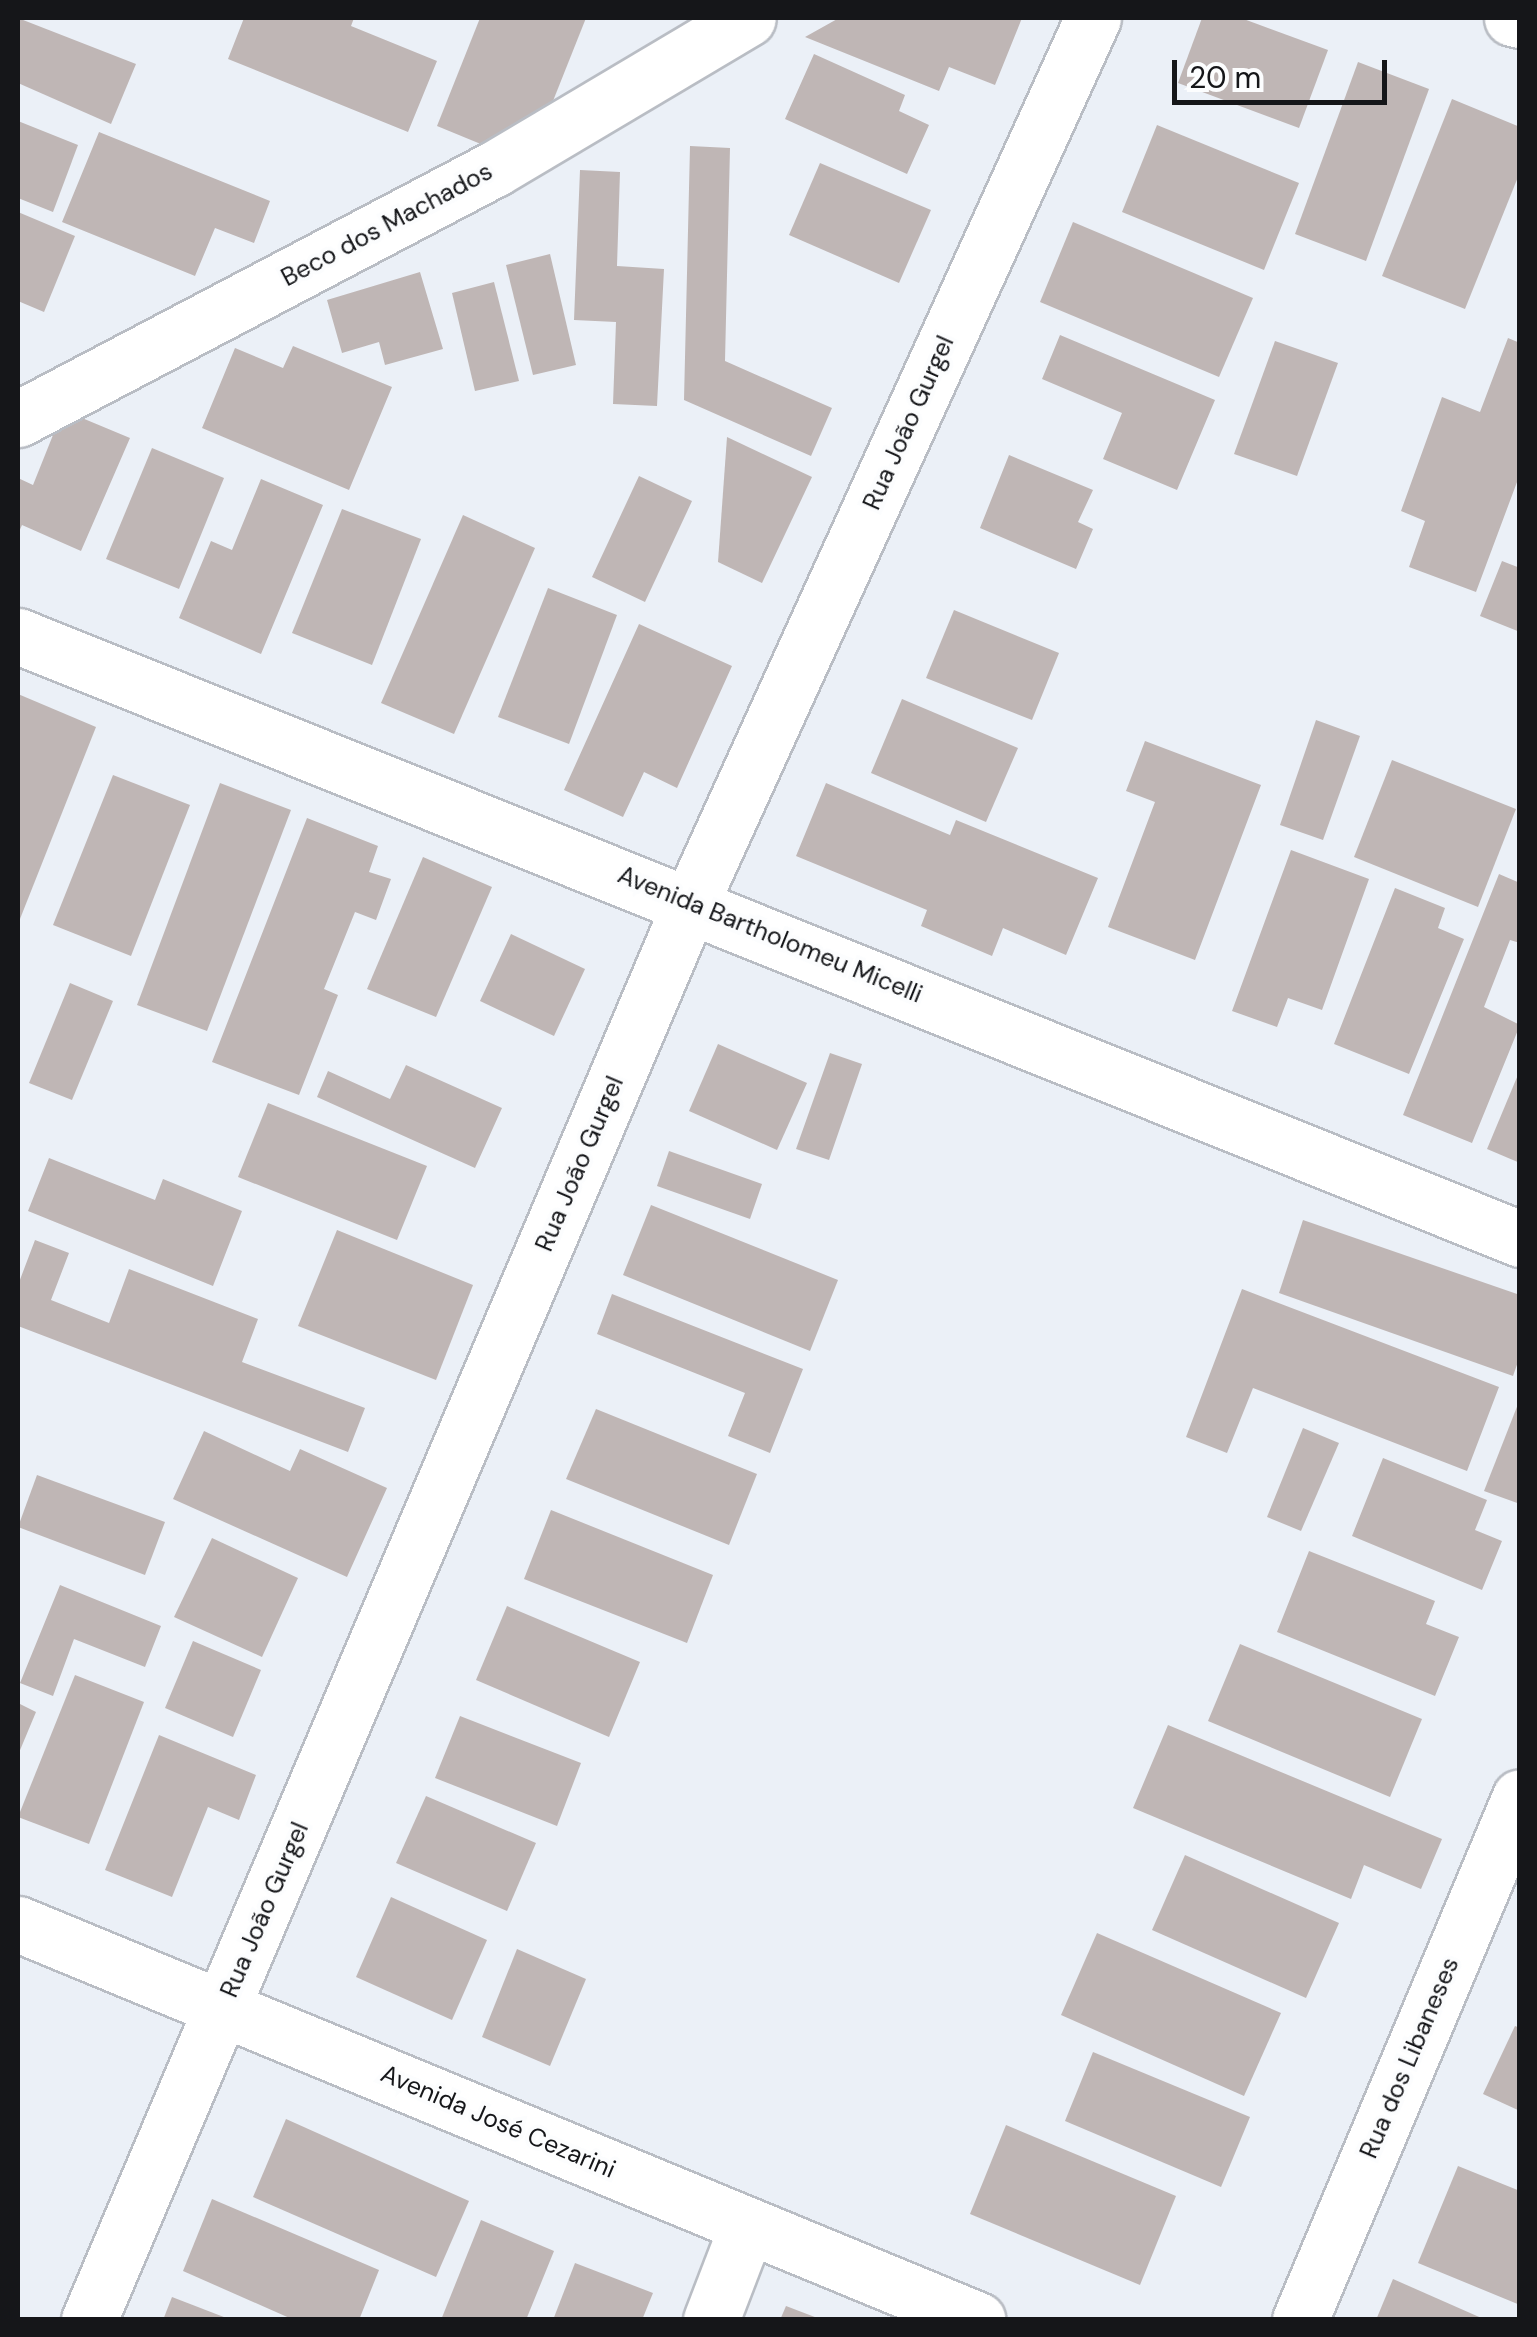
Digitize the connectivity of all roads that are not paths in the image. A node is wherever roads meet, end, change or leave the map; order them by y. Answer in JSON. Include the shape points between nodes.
{"nodes":[{"id":1,"x":748,"y":18,"type":"edge"},
{"id":2,"x":1093,"y":18,"type":"edge"},
{"id":3,"x":1512,"y":18,"type":"edge"},
{"id":4,"x":1520,"y":20,"type":"edge"},
{"id":5,"x":18,"y":419,"type":"edge"},
{"id":6,"x":18,"y":636,"type":"edge"},
{"id":7,"x":691,"y":902,"type":"junction"},
{"id":8,"x":1520,"y":1239,"type":"edge"},
{"id":9,"x":1520,"y":1798,"type":"edge"},
{"id":10,"x":18,"y":1924,"type":"edge"},
{"id":11,"x":224,"y":2007,"type":"junction"},
{"id":12,"x":747,"y":2226,"type":"junction"},
{"id":13,"x":89,"y":2320,"type":"edge"},
{"id":14,"x":712,"y":2320,"type":"edge"},
{"id":15,"x":978,"y":2320,"type":"edge"},
{"id":16,"x":1300,"y":2320,"type":"edge"}],
"edges":[{"from":1,"to":5,"type":"street","name":"Beco dos Machados","via":[[494,169]]},
{"from":2,"to":7,"type":"street","name":"Rua João Gurgel"},
{"from":3,"to":4,"type":"street"},
{"from":6,"to":7,"type":"street","name":"Avenida Bartholomeu Micelli"},
{"from":7,"to":8,"type":"street","name":"Avenida Bartholomeu Micelli"},
{"from":7,"to":11,"type":"street","name":"Rua João Gurgel"},
{"from":9,"to":16,"type":"street","name":"Rua dos Libaneses"},
{"from":10,"to":11,"type":"street","name":"Avenida José Cezarini"},
{"from":11,"to":12,"type":"street","name":"Avenida José Cezarini"},
{"from":11,"to":13,"type":"street","name":"Rua João Gurgel"},
{"from":12,"to":14,"type":"street"},
{"from":12,"to":15,"type":"street","name":"Avenida José Cezarini"}]}
